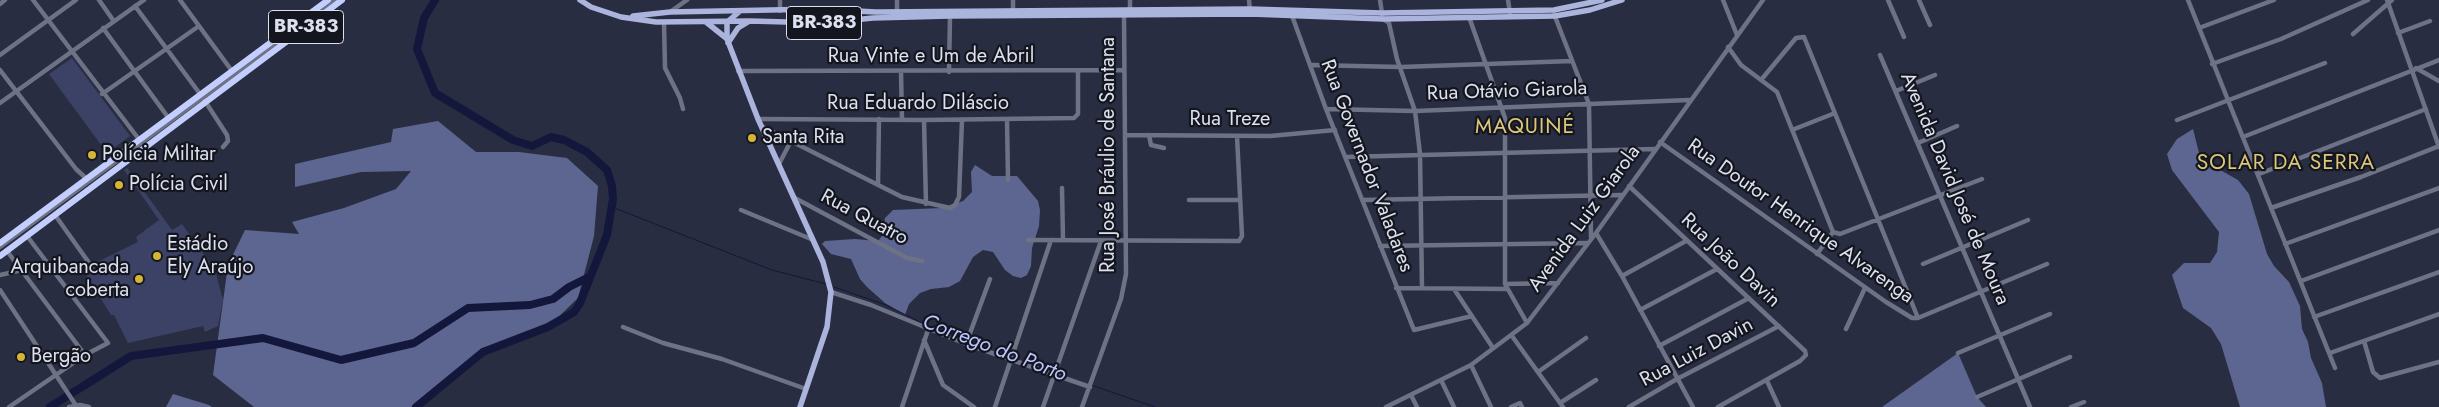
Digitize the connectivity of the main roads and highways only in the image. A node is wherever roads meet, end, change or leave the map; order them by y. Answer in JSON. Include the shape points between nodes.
{"nodes":[{"id":1,"x":328,"y":0,"type":"edge"},
{"id":2,"x":342,"y":0,"type":"edge"},
{"id":3,"x":580,"y":0,"type":"edge"},
{"id":4,"x":1602,"y":0,"type":"edge"},
{"id":5,"x":1622,"y":0,"type":"edge"},
{"id":6,"x":1589,"y":7,"type":"junction"},
{"id":7,"x":819,"y":9,"type":"junction"},
{"id":8,"x":700,"y":11,"type":"junction"},
{"id":9,"x":742,"y":11,"type":"junction"},
{"id":10,"x":670,"y":12,"type":"junction"},
{"id":11,"x":1013,"y":13,"type":"junction"},
{"id":12,"x":897,"y":14,"type":"junction"},
{"id":13,"x":621,"y":17,"type":"junction"},
{"id":14,"x":750,"y":21,"type":"junction"},
{"id":15,"x":666,"y":22,"type":"junction"},
{"id":16,"x":704,"y":22,"type":"junction"},
{"id":17,"x":726,"y":22,"type":"junction"},
{"id":18,"x":823,"y":23,"type":"junction"},
{"id":19,"x":727,"y":41,"type":"junction"},
{"id":20,"x":203,"y":98,"type":"junction"},
{"id":21,"x":172,"y":122,"type":"junction"},
{"id":22,"x":142,"y":143,"type":"junction"},
{"id":23,"x":91,"y":181,"type":"junction"},
{"id":24,"x":0,"y":243,"type":"edge"},
{"id":25,"x":0,"y":256,"type":"edge"},
{"id":26,"x":800,"y":407,"type":"edge"}],
"edges":[{"from":1,"to":20,"type":"highway","number":"BR-383","via":[[232,71]]},
{"from":2,"to":20,"type":"highway","number":"BR-383"},
{"from":3,"to":13,"type":"main road","number":"BR-383"},
{"from":4,"to":6,"type":"main road","number":"BR-383"},
{"from":5,"to":6,"type":"main road","number":"BR-383"},
{"from":6,"to":11,"type":"main road","number":"BR-383","via":[[1554,13],[1382,16],[1250,11]]},
{"from":7,"to":9,"type":"main road","number":"BR-383"},
{"from":7,"to":12,"type":"main road","number":"BR-383"},
{"from":7,"to":18,"type":"main road","via":[[827,16]]},
{"from":8,"to":9,"type":"main road","number":"BR-383"},
{"from":8,"to":10,"type":"main road","number":"BR-383"},
{"from":8,"to":16,"type":"main road"},
{"from":9,"to":17,"type":"main road"},
{"from":10,"to":13,"type":"main road","number":"BR-383"},
{"from":10,"to":15,"type":"main road"},
{"from":11,"to":12,"type":"main road","number":"BR-383"},
{"from":11,"to":12,"type":"main road","number":"BR-383"},
{"from":12,"to":18,"type":"main road","number":"BR-383"},
{"from":13,"to":15,"type":"main road","number":"BR-383"},
{"from":14,"to":17,"type":"main road","number":"BR-383"},
{"from":14,"to":18,"type":"main road","number":"BR-383"},
{"from":14,"to":19,"type":"main road","via":[[738,28]]},
{"from":15,"to":16,"type":"main road","number":"BR-383"},
{"from":16,"to":17,"type":"main road","number":"BR-383"},
{"from":16,"to":19,"type":"main road"},
{"from":17,"to":19,"type":"main road"},
{"from":19,"to":26,"type":"main road","via":[[828,276],[831,292],[827,327]]},
{"from":20,"to":21,"type":"highway","number":"BR-383"},
{"from":20,"to":21,"type":"highway","number":"BR-383"},
{"from":21,"to":22,"type":"highway","number":"BR-383"},
{"from":21,"to":22,"type":"highway","number":"BR-383"},
{"from":22,"to":23,"type":"highway","number":"BR-383"},
{"from":22,"to":23,"type":"highway","number":"BR-383"},
{"from":23,"to":24,"type":"highway","number":"BR-383"},
{"from":23,"to":25,"type":"highway","number":"BR-383","via":[[55,215]]}]}
